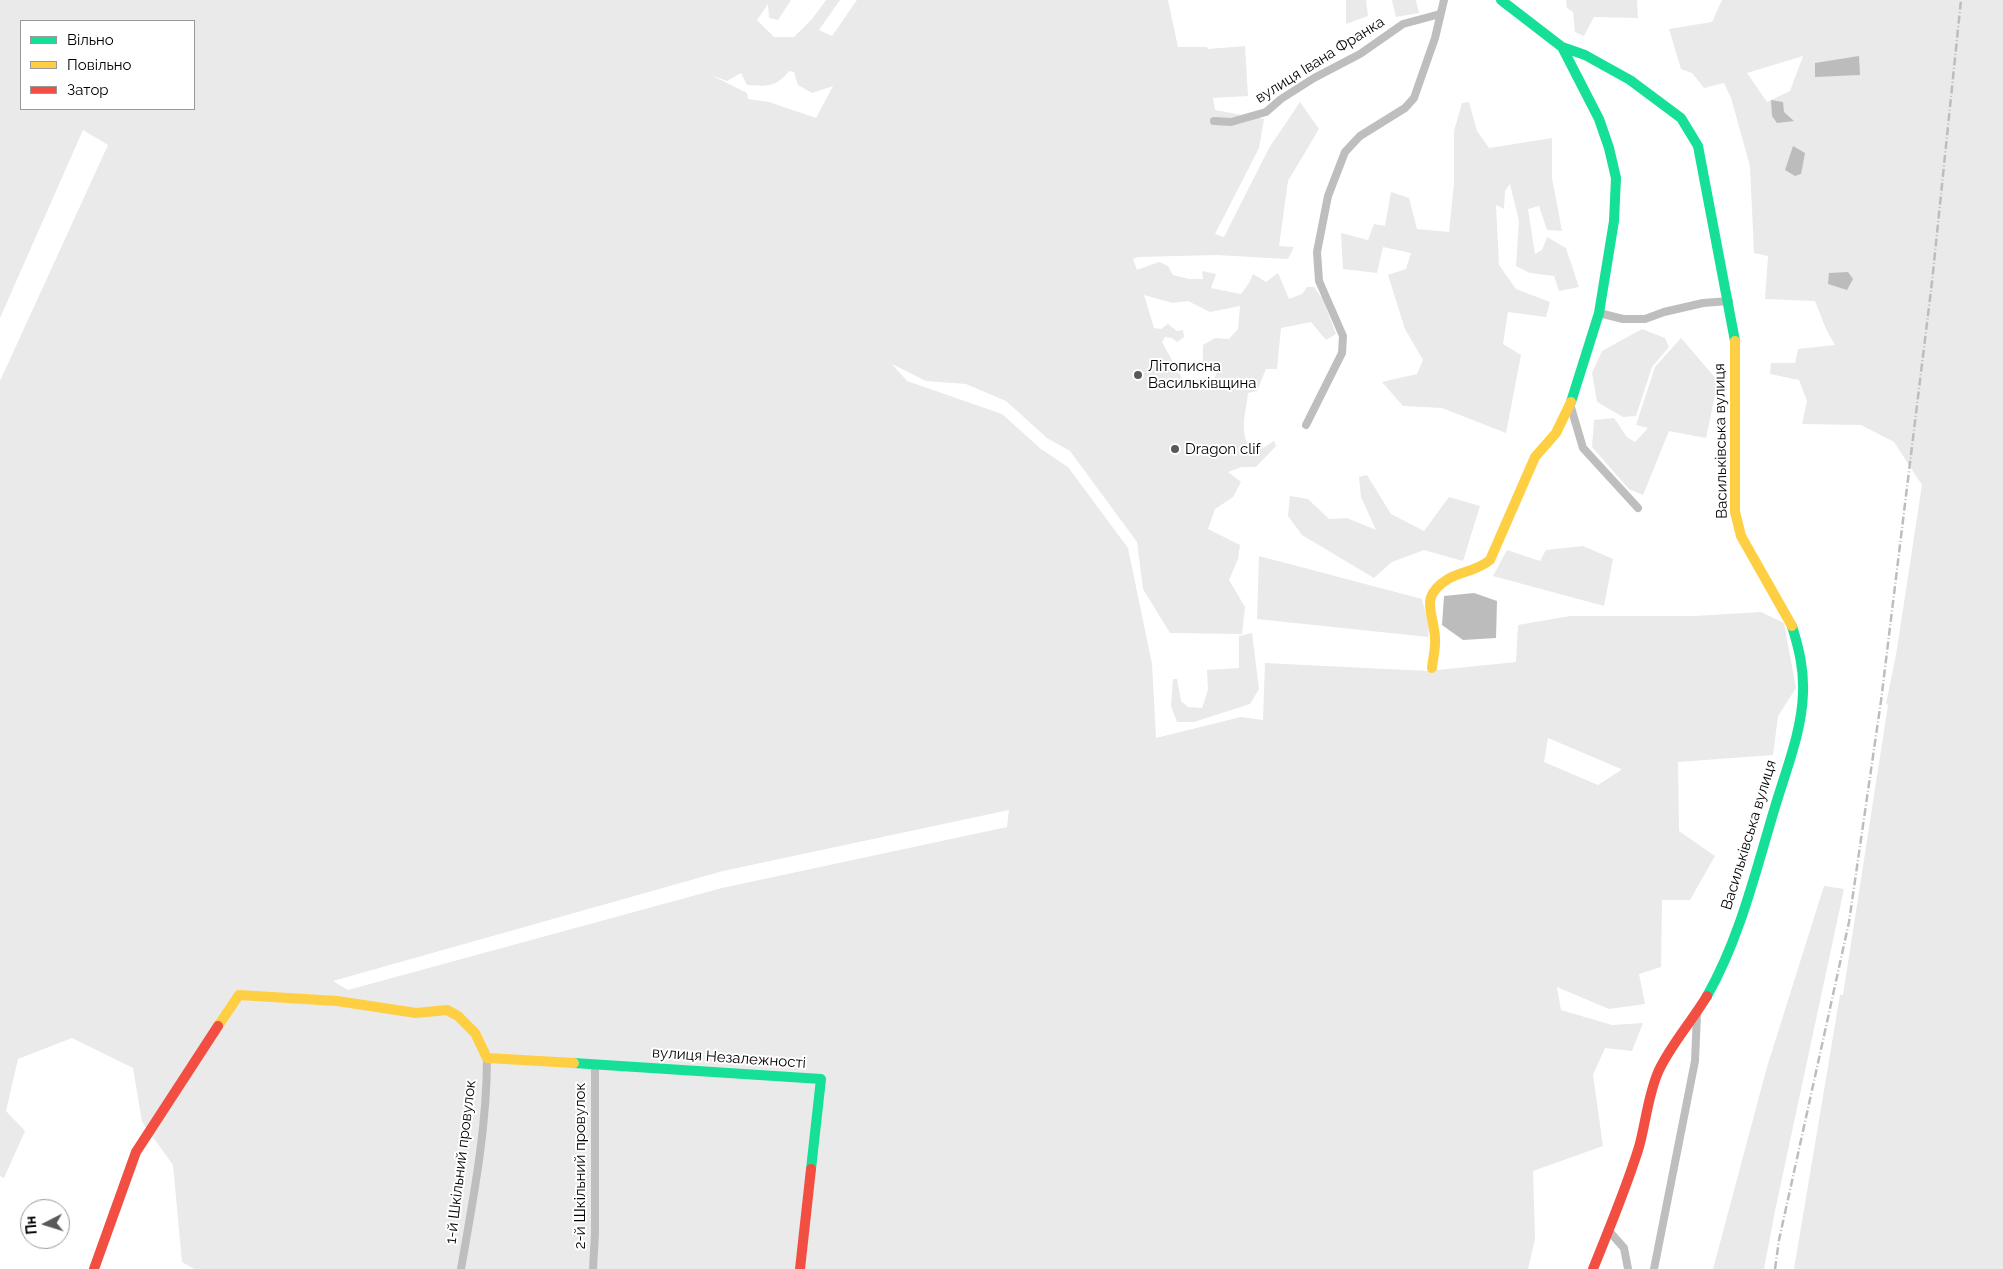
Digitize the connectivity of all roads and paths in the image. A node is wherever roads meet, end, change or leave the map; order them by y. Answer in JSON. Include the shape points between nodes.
{"nodes":[{"id":1,"x":1444,"y":0,"type":"edge"},
{"id":2,"x":1501,"y":0,"type":"edge"},
{"id":3,"x":1440,"y":14,"type":"junction"},
{"id":4,"x":1562,"y":47,"type":"junction"},
{"id":5,"x":1214,"y":121,"type":"dead end"},
{"id":6,"x":1729,"y":301,"type":"junction"},
{"id":7,"x":1599,"y":313,"type":"junction"},
{"id":8,"x":1570,"y":404,"type":"junction"},
{"id":9,"x":1306,"y":425,"type":"dead end"},
{"id":10,"x":1638,"y":508,"type":"dead end"},
{"id":11,"x":1432,"y":668,"type":"dead end"},
{"id":12,"x":1697,"y":1013,"type":"junction"},
{"id":13,"x":486,"y":1058,"type":"junction"},
{"id":14,"x":595,"y":1064,"type":"junction"},
{"id":15,"x":1608,"y":1230,"type":"junction"},
{"id":16,"x":94,"y":1269,"type":"edge"},
{"id":17,"x":461,"y":1269,"type":"edge"},
{"id":18,"x":592,"y":1269,"type":"edge"},
{"id":19,"x":800,"y":1269,"type":"edge"},
{"id":20,"x":1593,"y":1269,"type":"edge"},
{"id":21,"x":1628,"y":1269,"type":"edge"},
{"id":22,"x":1654,"y":1269,"type":"edge"}],
"edges":[{"from":1,"to":3,"type":"street"},
{"from":2,"to":4,"type":"street","name":"Васильківська вулиця"},
{"from":3,"to":5,"type":"street","name":"вулиця Івана Франка","via":[[1403,24],[1360,54],[1281,99],[1266,112],[1231,122]]},
{"from":3,"to":9,"type":"street","via":[[1436,38],[1414,98],[1405,108],[1360,136],[1345,152],[1328,196],[1317,252],[1319,281],[1343,336],[1342,353]]},
{"from":4,"to":6,"type":"street","name":"Васильківська вулиця","via":[[1630,80],[1681,118],[1698,146]]},
{"from":4,"to":7,"type":"street","via":[[1599,119],[1616,178],[1614,221]]},
{"from":6,"to":7,"type":"street","via":[[1703,303],[1645,319]]},
{"from":6,"to":12,"type":"street","name":"Васильківська вулиця","via":[[1735,338],[1735,512],[1741,536],[1791,622],[1800,652],[1803,695],[1795,740],[1745,905],[1718,976]]},
{"from":7,"to":8,"type":"street"},
{"from":8,"to":10,"type":"street","via":[[1583,448]]},
{"from":8,"to":11,"type":"street","via":[[1556,432],[1535,457],[1490,560],[1470,573],[1450,578],[1433,590],[1428,605],[1435,637]]},
{"from":12,"to":15,"type":"street","name":"Васильківська вулиця","via":[[1659,1070],[1636,1157]]},
{"from":12,"to":22,"type":"street","name":"Васильківська вулиця","via":[[1695,1061]]},
{"from":13,"to":14,"type":"street"},
{"from":13,"to":16,"type":"street","via":[[475,1033],[447,1010],[416,1013],[338,1001],[239,995],[136,1152]]},
{"from":13,"to":17,"type":"street","name":"1-й Шкільний провулок","via":[[487,1084]]},
{"from":14,"to":18,"type":"street","name":"2-й Шкільний провулок"},
{"from":14,"to":19,"type":"street","name":"вулиця Незалежності","via":[[821,1079]]},
{"from":15,"to":20,"type":"street","name":"Васильківська вулиця"},
{"from":15,"to":21,"type":"street","via":[[1624,1248]]}]}
